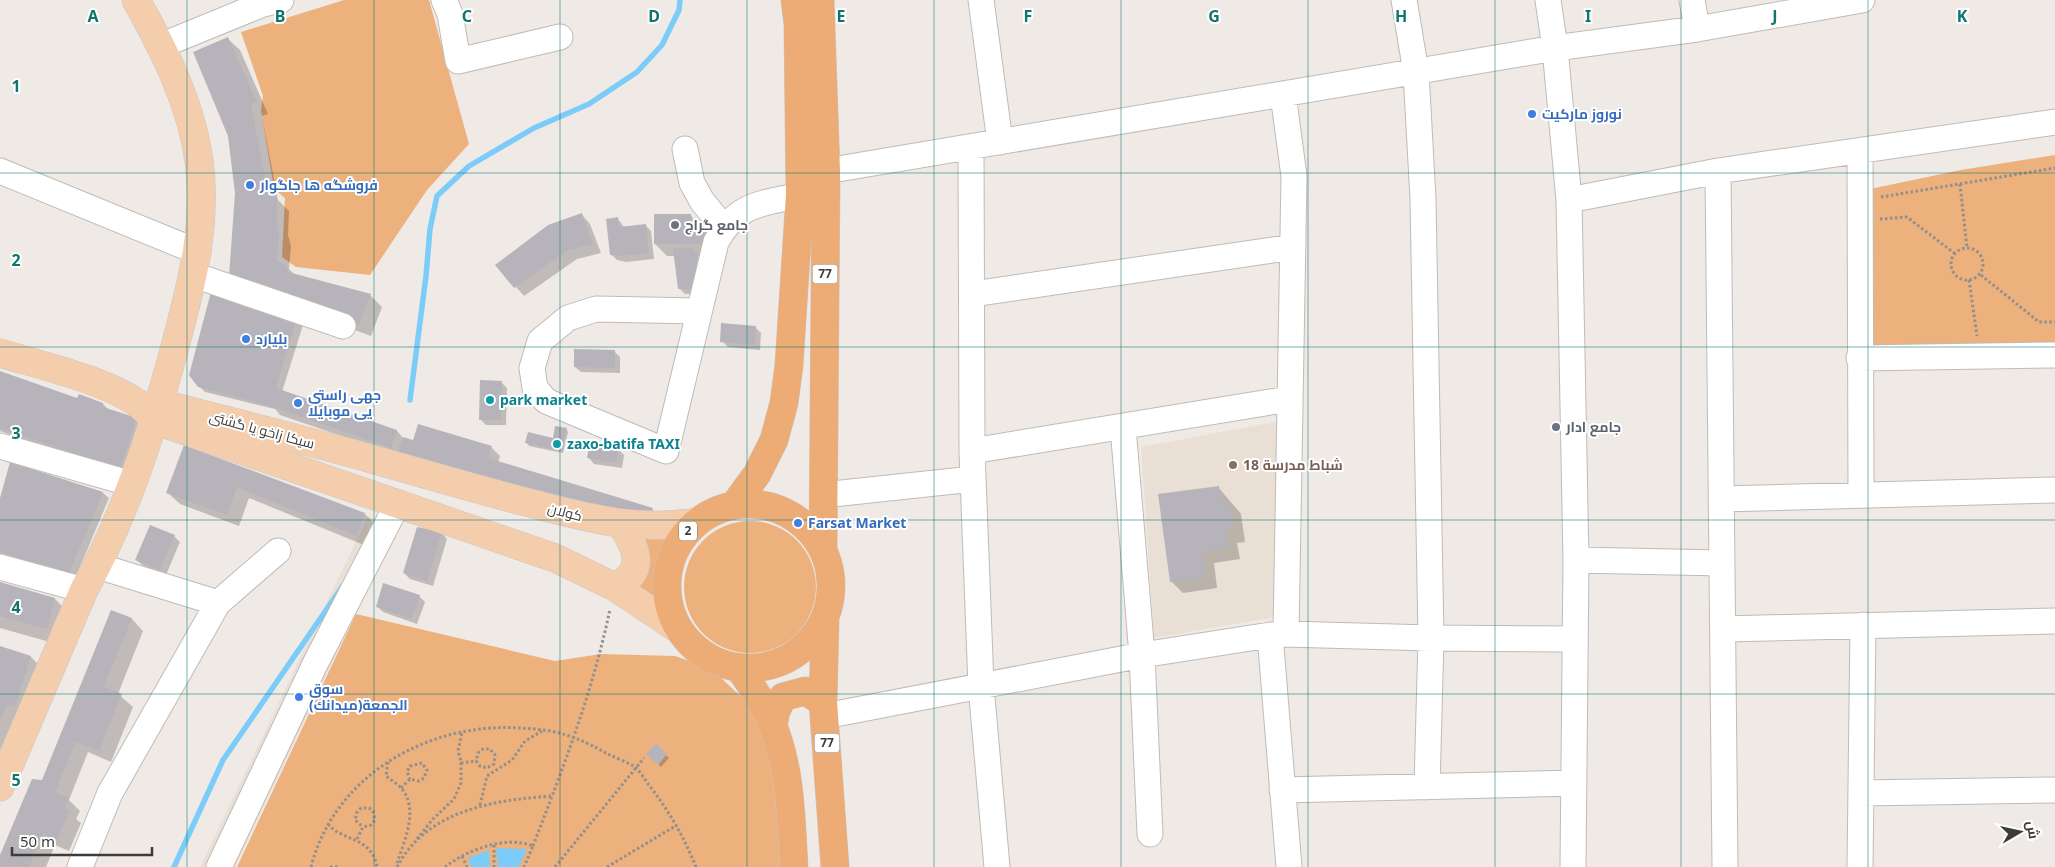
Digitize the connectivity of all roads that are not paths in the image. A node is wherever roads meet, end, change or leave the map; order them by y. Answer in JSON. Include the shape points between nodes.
{"nodes":[{"id":1,"x":136,"y":0,"type":"edge"},
{"id":2,"x":281,"y":0,"type":"edge"},
{"id":3,"x":444,"y":0,"type":"edge"},
{"id":4,"x":795,"y":0,"type":"edge"},
{"id":5,"x":820,"y":0,"type":"edge"},
{"id":6,"x":1404,"y":0,"type":"edge"},
{"id":7,"x":1548,"y":0,"type":"edge"},
{"id":8,"x":1692,"y":0,"type":"edge"},
{"id":9,"x":1862,"y":0,"type":"edge"},
{"id":10,"x":985,"y":1,"type":"edge"},
{"id":11,"x":1837,"y":3,"type":"edge"},
{"id":12,"x":1697,"y":29,"type":"junction"},
{"id":13,"x":560,"y":36,"type":"dead end"},
{"id":14,"x":160,"y":46,"type":"junction"},
{"id":15,"x":1556,"y":48,"type":"junction"},
{"id":16,"x":1416,"y":72,"type":"junction"},
{"id":17,"x":1283,"y":94,"type":"junction"},
{"id":18,"x":2055,"y":122,"type":"edge"},
{"id":19,"x":1000,"y":142,"type":"junction"},
{"id":20,"x":971,"y":147,"type":"junction"},
{"id":21,"x":685,"y":149,"type":"dead end"},
{"id":22,"x":1860,"y":151,"type":"junction"},
{"id":23,"x":0,"y":171,"type":"edge"},
{"id":24,"x":826,"y":171,"type":"junction"},
{"id":25,"x":1718,"y":171,"type":"junction"},
{"id":26,"x":800,"y":195,"type":"junction"},
{"id":27,"x":1569,"y":200,"type":"junction"},
{"id":28,"x":724,"y":228,"type":"junction"},
{"id":29,"x":1293,"y":247,"type":"junction"},
{"id":30,"x":196,"y":264,"type":"junction"},
{"id":31,"x":973,"y":294,"type":"junction"},
{"id":32,"x":699,"y":311,"type":"junction"},
{"id":33,"x":343,"y":326,"type":"dead end"},
{"id":34,"x":0,"y":353,"type":"edge"},
{"id":35,"x":2055,"y":355,"type":"edge"},
{"id":36,"x":1859,"y":358,"type":"junction"},
{"id":37,"x":1289,"y":399,"type":"junction"},
{"id":38,"x":157,"y":411,"type":"junction"},
{"id":39,"x":1123,"y":427,"type":"junction"},
{"id":40,"x":0,"y":446,"type":"edge"},
{"id":41,"x":972,"y":451,"type":"junction"},
{"id":42,"x":436,"y":478,"type":"joint"},
{"id":43,"x":973,"y":479,"type":"junction"},
{"id":44,"x":132,"y":484,"type":"junction"},
{"id":45,"x":2055,"y":490,"type":"edge"},
{"id":46,"x":823,"y":495,"type":"junction"},
{"id":47,"x":1861,"y":495,"type":"junction"},
{"id":48,"x":1721,"y":499,"type":"junction"},
{"id":49,"x":398,"y":503,"type":"junction"},
{"id":50,"x":735,"y":504,"type":"junction"},
{"id":51,"x":697,"y":522,"type":"junction"},
{"id":52,"x":621,"y":524,"type":"junction"},
{"id":53,"x":823,"y":548,"type":"junction"},
{"id":54,"x":278,"y":551,"type":"dead end"},
{"id":55,"x":1576,"y":560,"type":"junction"},
{"id":56,"x":1722,"y":564,"type":"junction"},
{"id":57,"x":98,"y":566,"type":"junction"},
{"id":58,"x":0,"y":567,"type":"edge"},
{"id":59,"x":615,"y":587,"type":"junction"},
{"id":60,"x":84,"y":590,"type":"junction"},
{"id":61,"x":218,"y":603,"type":"junction"},
{"id":62,"x":825,"y":620,"type":"junction"},
{"id":63,"x":2055,"y":621,"type":"edge"},
{"id":64,"x":1863,"y":625,"type":"junction"},
{"id":65,"x":678,"y":628,"type":"junction"},
{"id":66,"x":1723,"y":629,"type":"junction"},
{"id":67,"x":1278,"y":635,"type":"junction"},
{"id":68,"x":1431,"y":638,"type":"junction"},
{"id":69,"x":1575,"y":639,"type":"junction"},
{"id":70,"x":1142,"y":655,"type":"junction"},
{"id":71,"x":740,"y":669,"type":"junction"},
{"id":72,"x":981,"y":686,"type":"junction"},
{"id":73,"x":824,"y":709,"type":"junction"},
{"id":74,"x":773,"y":726,"type":"junction"},
{"id":75,"x":1573,"y":783,"type":"junction"},
{"id":76,"x":0,"y":787,"type":"edge"},
{"id":77,"x":1427,"y":787,"type":"junction"},
{"id":78,"x":1282,"y":790,"type":"junction"},
{"id":79,"x":2055,"y":790,"type":"edge"},
{"id":80,"x":1861,"y":793,"type":"junction"},
{"id":81,"x":1150,"y":834,"type":"dead end"},
{"id":82,"x":80,"y":867,"type":"edge"},
{"id":83,"x":219,"y":867,"type":"edge"},
{"id":84,"x":794,"y":867,"type":"edge"},
{"id":85,"x":835,"y":867,"type":"edge"},
{"id":86,"x":997,"y":867,"type":"edge"},
{"id":87,"x":1289,"y":867,"type":"edge"},
{"id":88,"x":1573,"y":867,"type":"edge"},
{"id":89,"x":1725,"y":867,"type":"edge"},
{"id":90,"x":1860,"y":867,"type":"edge"}],
"edges":[{"from":1,"to":14,"type":"main road"},
{"from":2,"to":14,"type":"street","via":[[263,4]]},
{"from":3,"to":13,"type":"street","via":[[450,14],[458,61]]},
{"from":4,"to":26,"type":"highway","number":"77"},
{"from":5,"to":24,"type":"highway","number":"77"},
{"from":6,"to":16,"type":"street"},
{"from":7,"to":15,"type":"street"},
{"from":8,"to":12,"type":"street"},
{"from":9,"to":11,"type":"street"},
{"from":10,"to":19,"type":"street"},
{"from":11,"to":12,"type":"street"},
{"from":12,"to":15,"type":"street"},
{"from":14,"to":30,"type":"main road","via":[[185,102],[198,153],[202,191]]},
{"from":15,"to":16,"type":"street"},
{"from":15,"to":27,"type":"street"},
{"from":16,"to":17,"type":"street"},
{"from":16,"to":68,"type":"street","via":[[1423,209]]},
{"from":17,"to":19,"type":"street"},
{"from":17,"to":29,"type":"street","via":[[1294,176]]},
{"from":18,"to":22,"type":"street"},
{"from":19,"to":20,"type":"street"},
{"from":20,"to":24,"type":"street"},
{"from":20,"to":31,"type":"street"},
{"from":21,"to":28,"type":"street","via":[[692,183]]},
{"from":22,"to":25,"type":"street"},
{"from":22,"to":36,"type":"street"},
{"from":23,"to":30,"type":"street"},
{"from":24,"to":46,"type":"highway","number":"77"},
{"from":25,"to":27,"type":"street"},
{"from":25,"to":48,"type":"street"},
{"from":26,"to":28,"type":"street","via":[[749,207]]},
{"from":26,"to":50,"type":"highway","number":"77","via":[[784,403],[774,440]]},
{"from":27,"to":55,"type":"street"},
{"from":28,"to":32,"type":"street","via":[[716,242]]},
{"from":29,"to":31,"type":"street"},
{"from":29,"to":37,"type":"street"},
{"from":30,"to":33,"type":"street"},
{"from":30,"to":38,"type":"main road"},
{"from":31,"to":41,"type":"street"},
{"from":32,"to":32,"type":"street","via":[[596,309],[568,318],[540,341],[532,368],[535,388],[546,401],[666,451]]},
{"from":34,"to":38,"type":"main road","name":"سیکا زاخو یا گشتى","via":[[109,389]]},
{"from":35,"to":36,"type":"street"},
{"from":36,"to":47,"type":"street"},
{"from":37,"to":39,"type":"street"},
{"from":37,"to":67,"type":"street"},
{"from":38,"to":42,"type":"main road","name":"سیکا زاخو یا گشتى","via":[[364,457]]},
{"from":38,"to":44,"type":"main road"},
{"from":38,"to":49,"type":"main road"},
{"from":39,"to":41,"type":"street"},
{"from":39,"to":70,"type":"street"},
{"from":40,"to":44,"type":"street"},
{"from":41,"to":43,"type":"street"},
{"from":42,"to":52,"type":"main road","name":"كولان","via":[[594,520]]},
{"from":43,"to":46,"type":"street"},
{"from":43,"to":72,"type":"street"},
{"from":44,"to":57,"type":"main road"},
{"from":45,"to":47,"type":"street"},
{"from":46,"to":53,"type":"highway","number":"77"},
{"from":47,"to":48,"type":"street"},
{"from":48,"to":56,"type":"street"},
{"from":49,"to":59,"type":"main road","via":[[555,558]]},
{"from":49,"to":83,"type":"street","via":[[315,664]]},
{"from":50,"to":51,"type":"highway","number":"2","via":[[715,510]]},
{"from":50,"to":53,"type":"highway","number":"2","via":[[777,508],[795,517]]},
{"from":51,"to":52,"type":"main road","name":"كولان"},
{"from":51,"to":65,"type":"highway","number":"2","via":[[681,539],[670,560],[666,583],[669,607]]},
{"from":52,"to":59,"type":"main road","via":[[632,541],[636,564],[632,575]]},
{"from":53,"to":62,"type":"highway","number":"2","via":[[831,572],[832,596]]},
{"from":54,"to":61,"type":"street"},
{"from":55,"to":56,"type":"street"},
{"from":55,"to":69,"type":"street"},
{"from":56,"to":66,"type":"street"},
{"from":57,"to":60,"type":"main road"},
{"from":57,"to":61,"type":"street"},
{"from":58,"to":60,"type":"street"},
{"from":59,"to":65,"type":"main road"},
{"from":60,"to":76,"type":"main road"},
{"from":61,"to":82,"type":"street","via":[[110,793]]},
{"from":62,"to":71,"type":"highway","number":"2","via":[[811,642],[791,658],[766,668]]},
{"from":62,"to":73,"type":"highway","number":"77"},
{"from":63,"to":64,"type":"street"},
{"from":64,"to":66,"type":"street"},
{"from":64,"to":80,"type":"street"},
{"from":65,"to":71,"type":"highway","number":"2","via":[[694,648],[716,662]]},
{"from":66,"to":89,"type":"street"},
{"from":67,"to":68,"type":"street"},
{"from":67,"to":70,"type":"street"},
{"from":67,"to":78,"type":"street"},
{"from":68,"to":69,"type":"street"},
{"from":68,"to":77,"type":"street"},
{"from":69,"to":75,"type":"street"},
{"from":70,"to":72,"type":"street"},
{"from":70,"to":81,"type":"street"},
{"from":71,"to":74,"type":"highway"},
{"from":72,"to":73,"type":"street"},
{"from":72,"to":86,"type":"street"},
{"from":73,"to":74,"type":"highway","via":[[805,691],[783,697]]},
{"from":73,"to":85,"type":"highway","number":"77"},
{"from":74,"to":84,"type":"highway","via":[[787,776]]},
{"from":75,"to":77,"type":"street"},
{"from":75,"to":88,"type":"street"},
{"from":77,"to":78,"type":"street"},
{"from":78,"to":87,"type":"street"},
{"from":79,"to":80,"type":"street"},
{"from":80,"to":90,"type":"street"}]}
